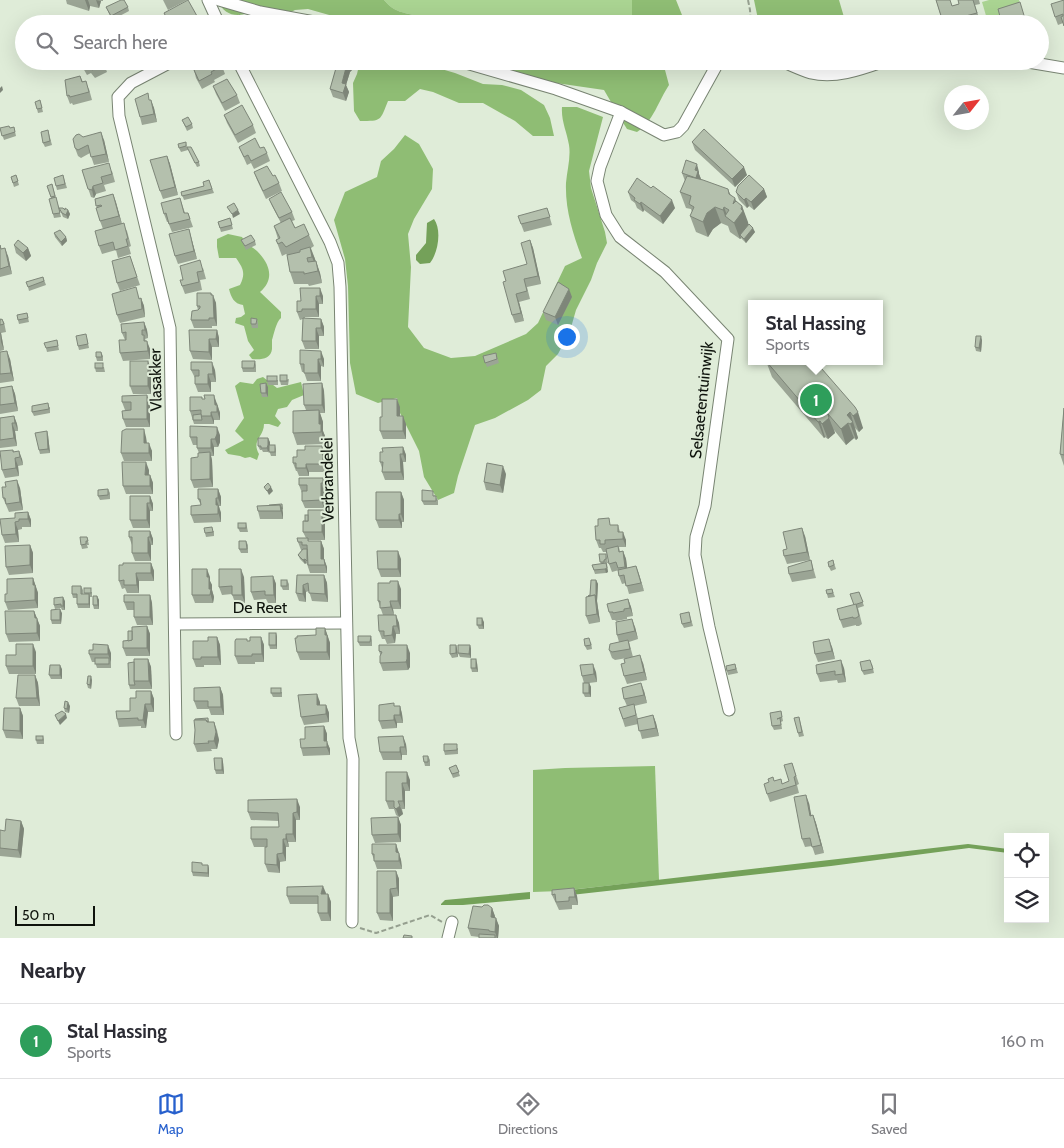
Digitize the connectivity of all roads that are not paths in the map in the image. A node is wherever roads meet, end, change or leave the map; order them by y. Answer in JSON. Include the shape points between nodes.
{"nodes":[{"id":1,"x":208,"y":0,"type":"edge"},
{"id":2,"x":219,"y":0,"type":"edge"},
{"id":3,"x":215,"y":15,"type":"edge"},
{"id":4,"x":276,"y":15,"type":"edge"},
{"id":5,"x":1049,"y":66,"type":"edge"},
{"id":6,"x":1064,"y":68,"type":"edge"},
{"id":7,"x":156,"y":70,"type":"edge"},
{"id":8,"x":243,"y":70,"type":"edge"},
{"id":9,"x":490,"y":70,"type":"edge"},
{"id":10,"x":714,"y":70,"type":"edge"},
{"id":11,"x":804,"y":70,"type":"edge"},
{"id":12,"x":857,"y":70,"type":"edge"},
{"id":13,"x":621,"y":112,"type":"junction"},
{"id":14,"x":346,"y":623,"type":"junction"},
{"id":15,"x":175,"y":624,"type":"junction"},
{"id":16,"x":729,"y":710,"type":"dead end"},
{"id":17,"x":176,"y":734,"type":"dead end"},
{"id":18,"x":352,"y":922,"type":"road end"},
{"id":19,"x":452,"y":922,"type":"road end"},
{"id":20,"x":448,"y":938,"type":"edge"}],
"edges":[{"from":1,"to":3,"type":"street"},
{"from":2,"to":4,"type":"street"},
{"from":5,"to":6,"type":"street"},
{"from":7,"to":15,"type":"street","name":"Vlasakker","via":[[131,83],[118,97],[119,116],[170,328]]},
{"from":8,"to":14,"type":"street","name":"Verbrandelei","via":[[338,263]]},
{"from":9,"to":13,"type":"street"},
{"from":10,"to":13,"type":"street","via":[[677,132],[664,135]]},
{"from":11,"to":12,"type":"street","via":[[825,75]]},
{"from":13,"to":16,"type":"street","name":"Selsaetentuinwijk","via":[[597,181],[606,215],[620,237],[665,272],[728,339],[705,506],[694,555]]},
{"from":14,"to":15,"type":"street","name":"De Reet"},
{"from":14,"to":18,"type":"street","name":"Verbrandelei","via":[[349,738],[353,759]]},
{"from":15,"to":17,"type":"street","name":"Vlasakker"},
{"from":19,"to":20,"type":"street"}]}
